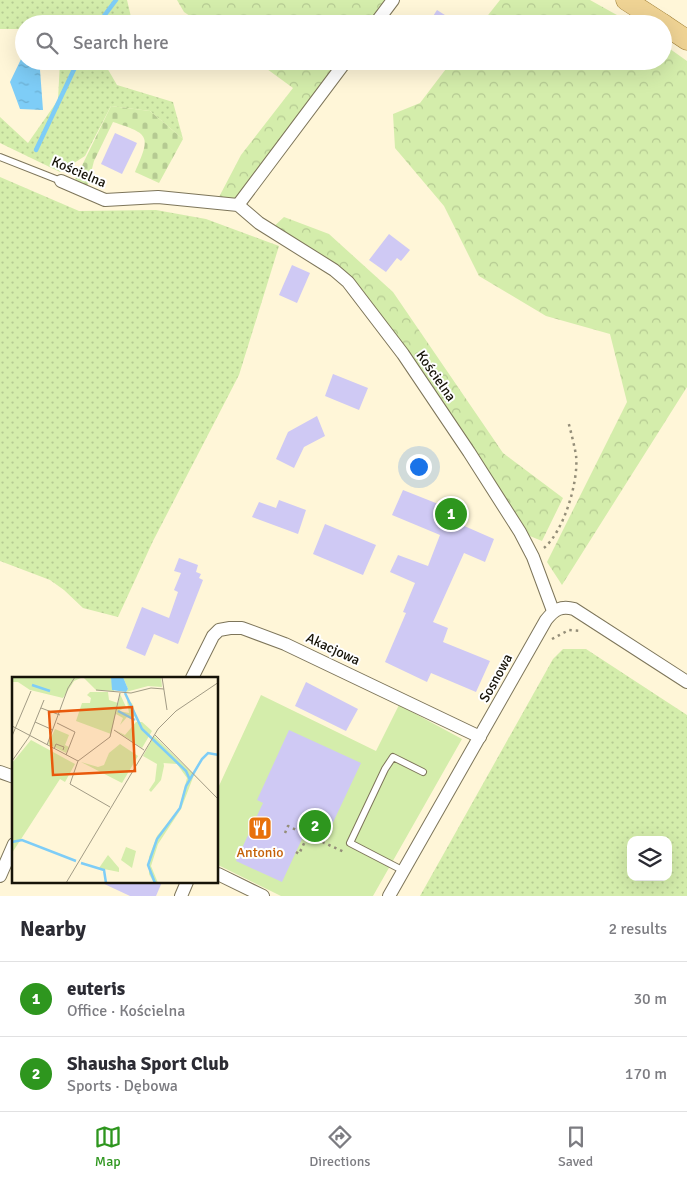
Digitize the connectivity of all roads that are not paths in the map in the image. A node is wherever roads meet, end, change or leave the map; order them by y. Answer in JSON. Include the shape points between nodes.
{"nodes":[{"id":1,"x":393,"y":0,"type":"edge"},
{"id":2,"x":626,"y":0,"type":"edge"},
{"id":3,"x":382,"y":15,"type":"edge"},
{"id":4,"x":649,"y":15,"type":"edge"},
{"id":5,"x":672,"y":30,"type":"edge"},
{"id":6,"x":687,"y":40,"type":"edge"},
{"id":7,"x":339,"y":70,"type":"edge"},
{"id":8,"x":0,"y":157,"type":"edge"},
{"id":9,"x":61,"y":181,"type":"joint"},
{"id":10,"x":238,"y":205,"type":"junction"},
{"id":11,"x":554,"y":611,"type":"junction"},
{"id":12,"x":192,"y":677,"type":"edge"},
{"id":13,"x":687,"y":682,"type":"edge"},
{"id":14,"x":480,"y":737,"type":"junction"},
{"id":15,"x":0,"y":772,"type":"edge"},
{"id":16,"x":423,"y":772,"type":"dead end"},
{"id":17,"x":12,"y":776,"type":"edge"},
{"id":18,"x":12,"y":849,"type":"edge"},
{"id":19,"x":404,"y":870,"type":"junction"},
{"id":20,"x":219,"y":874,"type":"edge"},
{"id":21,"x":0,"y":876,"type":"edge"},
{"id":22,"x":187,"y":884,"type":"edge"},
{"id":23,"x":181,"y":896,"type":"edge"},
{"id":24,"x":263,"y":896,"type":"edge"},
{"id":25,"x":389,"y":896,"type":"edge"}],
"edges":[{"from":1,"to":3,"type":"street"},
{"from":2,"to":4,"type":"main road"},
{"from":5,"to":6,"type":"main road"},
{"from":7,"to":10,"type":"street"},
{"from":8,"to":9,"type":"lane","name":"Kościelna"},
{"from":9,"to":10,"type":"street","name":"Kościelna","via":[[106,200],[162,193]]},
{"from":10,"to":11,"type":"street","name":"Kościelna","via":[[259,223],[305,250],[348,282],[429,390],[520,532]]},
{"from":11,"to":13,"type":"street","via":[[564,606],[574,609]]},
{"from":11,"to":14,"type":"street","name":"Sosnowa"},
{"from":12,"to":14,"type":"street","name":"Akacjowa","via":[[219,630],[242,628],[285,644]]},
{"from":14,"to":19,"type":"street","name":"Sosnowa"},
{"from":15,"to":17,"type":"street"},
{"from":16,"to":19,"type":"lane","via":[[393,757],[350,843]]},
{"from":18,"to":21,"type":"street"},
{"from":19,"to":25,"type":"street","name":"Sosnowa"},
{"from":20,"to":24,"type":"street"},
{"from":22,"to":23,"type":"street"}]}
